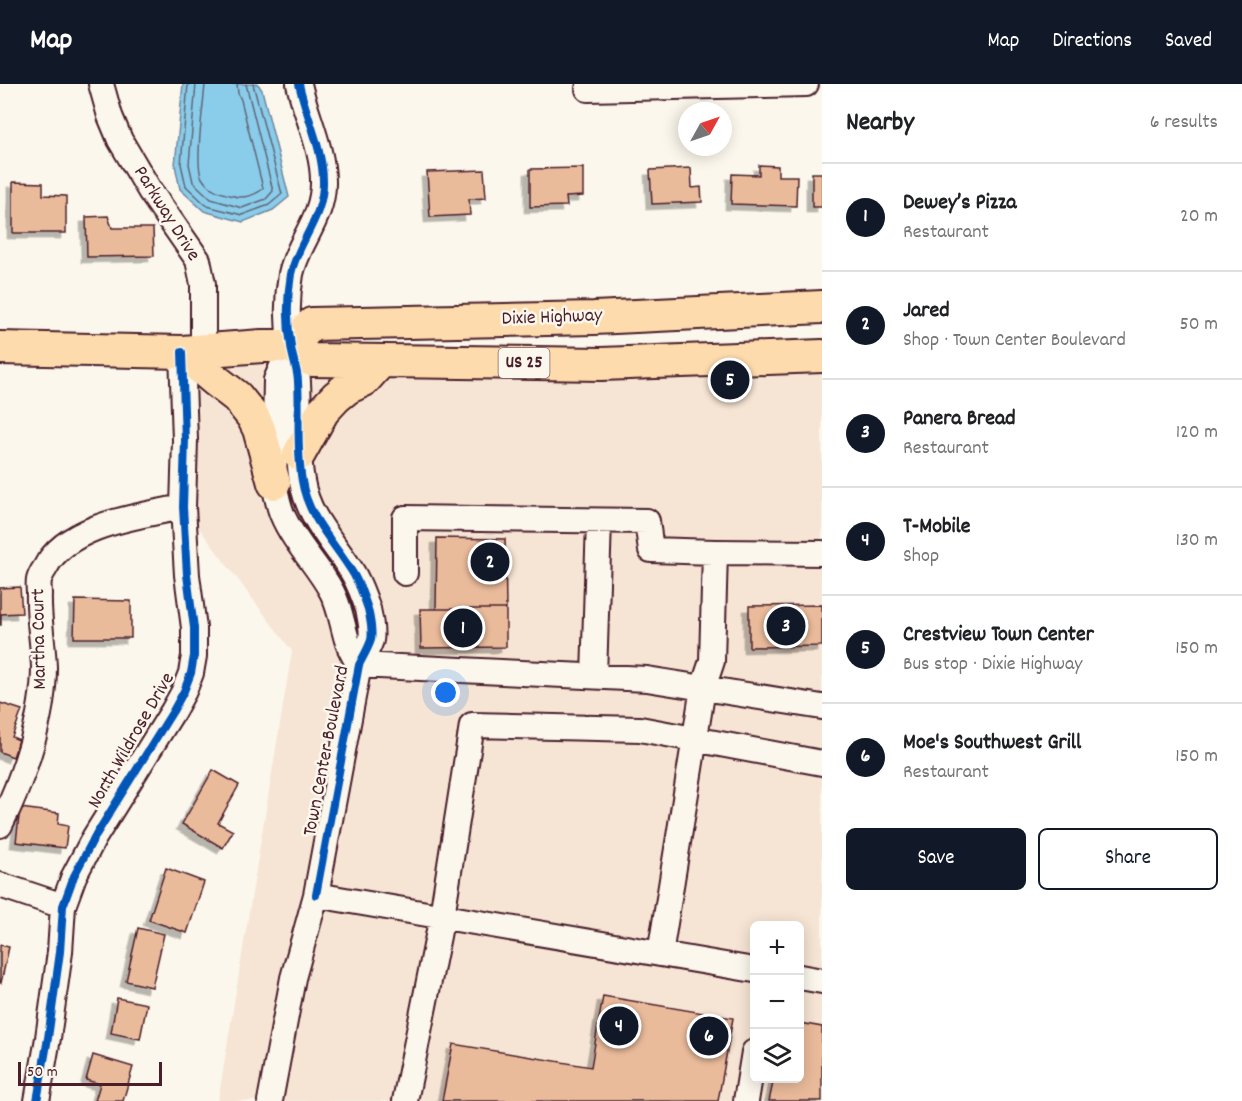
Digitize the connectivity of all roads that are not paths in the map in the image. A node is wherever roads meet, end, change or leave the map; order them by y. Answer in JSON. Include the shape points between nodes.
{"nodes":[{"id":1,"x":101,"y":84,"type":"edge"},
{"id":2,"x":299,"y":84,"type":"edge"},
{"id":3,"x":806,"y":84,"type":"edge"},
{"id":4,"x":588,"y":89,"type":"dead end"},
{"id":5,"x":822,"y":307,"type":"edge"},
{"id":6,"x":291,"y":346,"type":"junction"},
{"id":7,"x":0,"y":348,"type":"edge"},
{"id":8,"x":193,"y":351,"type":"junction"},
{"id":9,"x":822,"y":356,"type":"edge"},
{"id":10,"x":381,"y":361,"type":"junction"},
{"id":11,"x":299,"y":454,"type":"junction"},
{"id":12,"x":274,"y":483,"type":"junction"},
{"id":13,"x":183,"y":507,"type":"junction"},
{"id":14,"x":599,"y":521,"type":"junction"},
{"id":15,"x":715,"y":552,"type":"junction"},
{"id":16,"x":822,"y":553,"type":"edge"},
{"id":17,"x":405,"y":573,"type":"dead end"},
{"id":18,"x":359,"y":665,"type":"junction"},
{"id":19,"x":594,"y":676,"type":"junction"},
{"id":20,"x":703,"y":688,"type":"junction"},
{"id":21,"x":822,"y":707,"type":"edge"},
{"id":22,"x":694,"y":739,"type":"junction"},
{"id":23,"x":822,"y":763,"type":"edge"},
{"id":24,"x":0,"y":825,"type":"edge"},
{"id":25,"x":0,"y":885,"type":"edge"},
{"id":26,"x":316,"y":894,"type":"junction"},
{"id":27,"x":63,"y":906,"type":"junction"},
{"id":28,"x":442,"y":916,"type":"junction"},
{"id":29,"x":660,"y":954,"type":"junction"},
{"id":30,"x":750,"y":969,"type":"edge"},
{"id":31,"x":804,"y":978,"type":"edge"},
{"id":32,"x":822,"y":981,"type":"edge"},
{"id":33,"x":750,"y":1076,"type":"edge"},
{"id":34,"x":37,"y":1101,"type":"edge"},
{"id":35,"x":270,"y":1101,"type":"edge"},
{"id":36,"x":405,"y":1101,"type":"edge"},
{"id":37,"x":746,"y":1101,"type":"edge"}],
"edges":[{"from":1,"to":8,"type":"street","name":"Parkway Drive","via":[[120,140],[198,260],[203,284]]},
{"from":2,"to":6,"type":"street","via":[[322,163],[323,182],[316,219],[291,273]]},
{"from":3,"to":4,"type":"street"},
{"from":5,"to":6,"type":"main road","name":"Dixie Highway","number":"US 25","via":[[594,318],[312,324]]},
{"from":6,"to":8,"type":"main road","number":"US 25"},
{"from":6,"to":10,"type":"main road","number":"US 25","via":[[311,360]]},
{"from":6,"to":11,"type":"street","name":"Town Center Boulevard","via":[[298,379]]},
{"from":6,"to":12,"type":"street","name":"Town Center Boulevard","via":[[276,380]]},
{"from":7,"to":8,"type":"main road","number":"US 25"},
{"from":8,"to":12,"type":"main road","via":[[215,381],[237,397],[253,417]]},
{"from":8,"to":13,"type":"street","name":"North Wildrose Drive"},
{"from":9,"to":10,"type":"main road","number":"US 25","via":[[601,364]]},
{"from":10,"to":11,"type":"main road","via":[[364,380],[336,397],[323,411]]},
{"from":11,"to":18,"type":"street","name":"Town Center Boulevard","via":[[305,498],[324,534],[355,576],[370,618],[371,639]]},
{"from":12,"to":18,"type":"street","name":"Town Center Boulevard","via":[[282,514],[333,594],[347,643]]},
{"from":13,"to":24,"type":"street","name":"Martha Court","via":[[98,527],[68,542],[47,564],[39,579],[44,666],[40,710]]},
{"from":13,"to":27,"type":"street","name":"North Wildrose Drive","via":[[194,628],[191,673],[173,711],[94,838]]},
{"from":14,"to":15,"type":"street","via":[[647,521],[651,550]]},
{"from":14,"to":17,"type":"street","via":[[405,518]]},
{"from":14,"to":19,"type":"street"},
{"from":15,"to":16,"type":"street"},
{"from":15,"to":20,"type":"street","via":[[712,661]]},
{"from":18,"to":19,"type":"street","name":"Town Center Boulevard"},
{"from":18,"to":26,"type":"street","name":"Town Center Boulevard"},
{"from":19,"to":20,"type":"street","name":"Town Center Boulevard"},
{"from":20,"to":21,"type":"street","name":"Town Center Boulevard"},
{"from":20,"to":22,"type":"street"},
{"from":22,"to":23,"type":"street"},
{"from":22,"to":28,"type":"street","via":[[640,729],[472,724]]},
{"from":22,"to":29,"type":"street"},
{"from":25,"to":27,"type":"street"},
{"from":26,"to":28,"type":"street"},
{"from":26,"to":35,"type":"street","name":"Town Center Boulevard","via":[[293,978]]},
{"from":27,"to":34,"type":"street","name":"North Wildrose Drive","via":[[60,952]]},
{"from":28,"to":29,"type":"street"},
{"from":28,"to":36,"type":"street"},
{"from":29,"to":30,"type":"street"},
{"from":31,"to":32,"type":"street"},
{"from":33,"to":37,"type":"street"}]}
